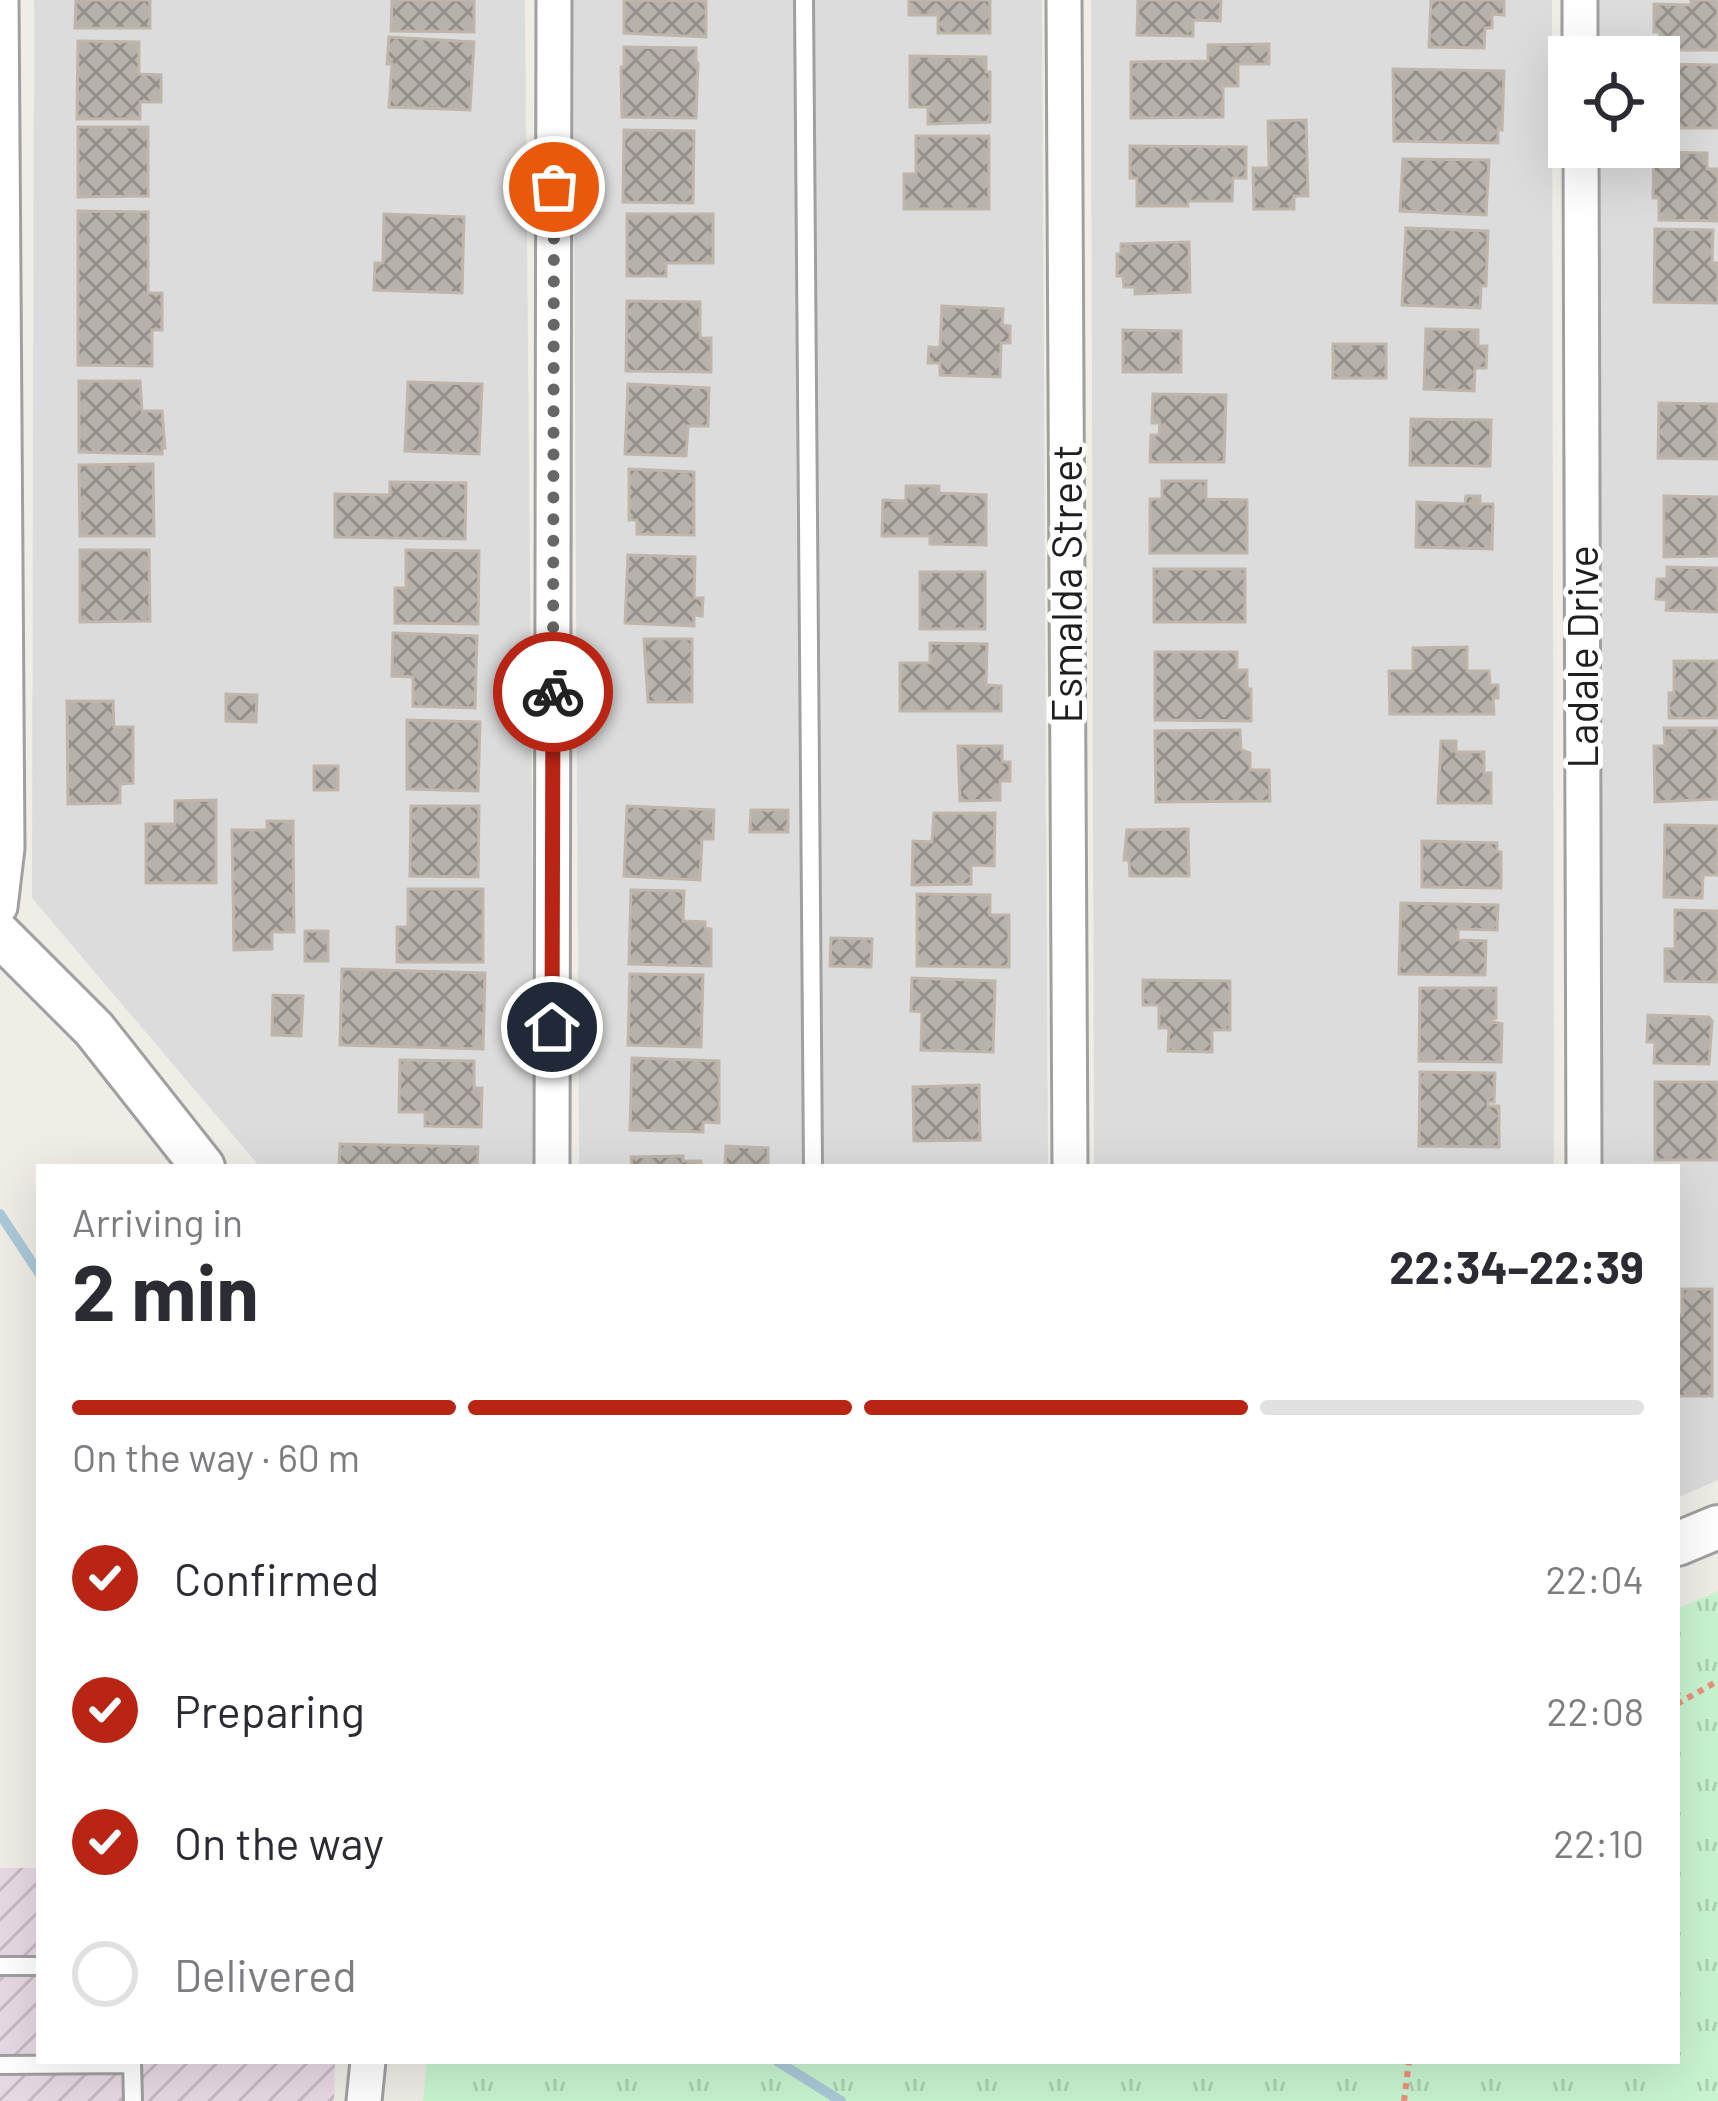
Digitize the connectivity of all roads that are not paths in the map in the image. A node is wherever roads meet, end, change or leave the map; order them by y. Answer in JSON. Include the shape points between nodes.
{"nodes":[{"id":1,"x":1,"y":0,"type":"edge"},
{"id":2,"x":554,"y":0,"type":"edge"},
{"id":3,"x":804,"y":0,"type":"edge"},
{"id":4,"x":1064,"y":0,"type":"edge"},
{"id":5,"x":1580,"y":0,"type":"edge"},
{"id":6,"x":1580,"y":36,"type":"edge"},
{"id":7,"x":1581,"y":168,"type":"edge"},
{"id":8,"x":0,"y":908,"type":"edge"},
{"id":9,"x":0,"y":935,"type":"edge"},
{"id":10,"x":200,"y":1164,"type":"edge"},
{"id":11,"x":552,"y":1164,"type":"edge"},
{"id":12,"x":813,"y":1164,"type":"edge"},
{"id":13,"x":1070,"y":1164,"type":"edge"},
{"id":14,"x":1584,"y":1164,"type":"edge"},
{"id":15,"x":1718,"y":1527,"type":"edge"},
{"id":16,"x":1680,"y":1543,"type":"edge"},
{"id":17,"x":0,"y":1966,"type":"edge"},
{"id":18,"x":36,"y":1966,"type":"edge"},
{"id":19,"x":88,"y":2064,"type":"edge"},
{"id":20,"x":132,"y":2064,"type":"edge"},
{"id":21,"x":368,"y":2064,"type":"edge"},
{"id":22,"x":0,"y":2066,"type":"edge"},
{"id":23,"x":133,"y":2101,"type":"edge"},
{"id":24,"x":364,"y":2101,"type":"edge"}],
"edges":[{"from":1,"to":8,"type":"street","via":[[7,848]]},
{"from":2,"to":11,"type":"street"},
{"from":3,"to":12,"type":"lane"},
{"from":4,"to":13,"type":"street","name":"Esmalda Street"},
{"from":5,"to":6,"type":"street"},
{"from":7,"to":14,"type":"street","name":"Ladale Drive"},
{"from":9,"to":10,"type":"street","via":[[94,1029]]},
{"from":15,"to":16,"type":"street"},
{"from":17,"to":18,"type":"lane"},
{"from":19,"to":22,"type":"lane"},
{"from":20,"to":23,"type":"lane"},
{"from":21,"to":24,"type":"street"}]}
